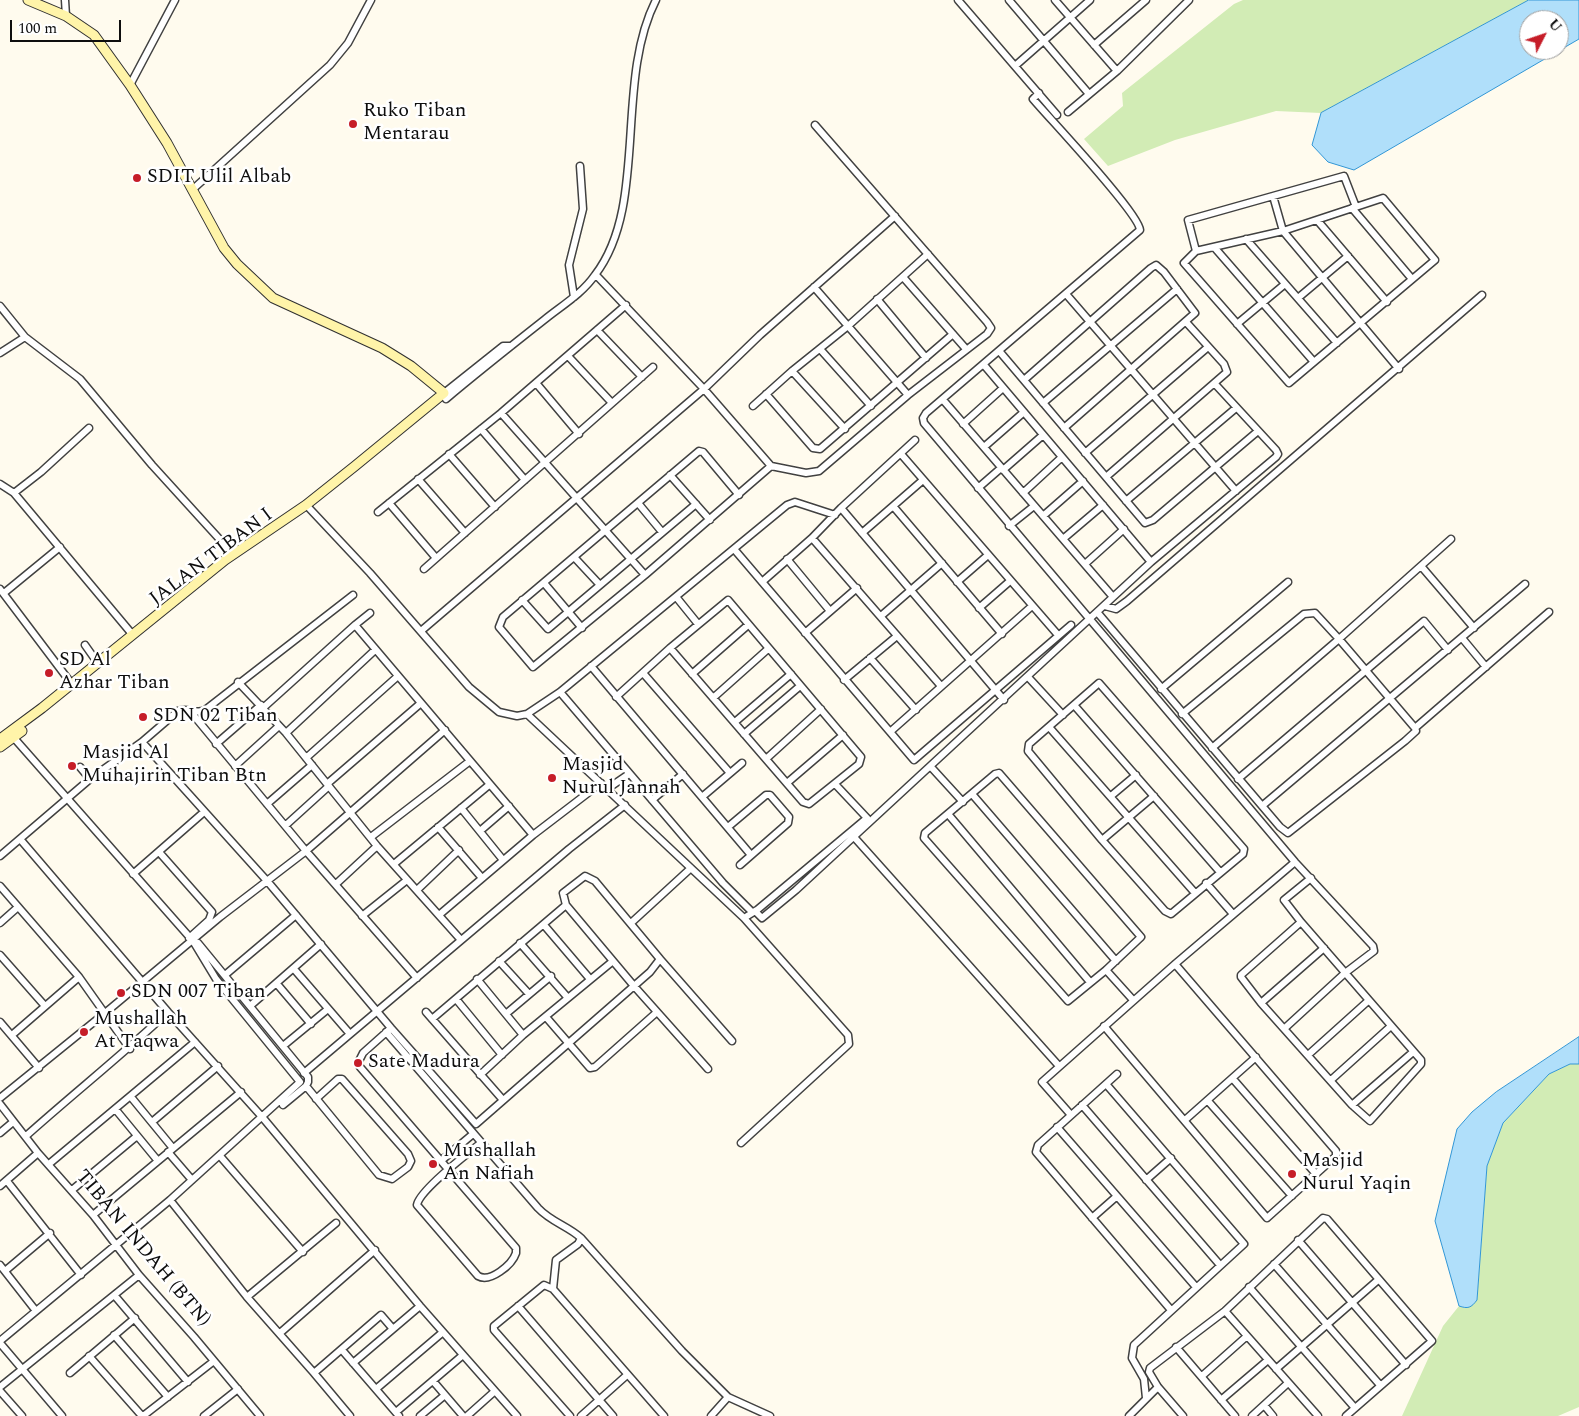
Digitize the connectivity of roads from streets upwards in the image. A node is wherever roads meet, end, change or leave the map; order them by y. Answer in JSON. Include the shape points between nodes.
{"nodes":[{"id":1,"x":29,"y":0,"type":"edge"},
{"id":2,"x":65,"y":0,"type":"edge"},
{"id":3,"x":175,"y":0,"type":"edge"},
{"id":4,"x":371,"y":0,"type":"edge"},
{"id":5,"x":656,"y":0,"type":"edge"},
{"id":6,"x":958,"y":0,"type":"edge"},
{"id":7,"x":1009,"y":0,"type":"edge"},
{"id":8,"x":1055,"y":0,"type":"edge"},
{"id":9,"x":1090,"y":0,"type":"edge"},
{"id":10,"x":1146,"y":0,"type":"edge"},
{"id":11,"x":1189,"y":0,"type":"edge"},
{"id":12,"x":66,"y":16,"type":"junction"},
{"id":13,"x":1071,"y":17,"type":"junction"},
{"id":14,"x":1044,"y":41,"type":"junction"},
{"id":15,"x":1094,"y":45,"type":"junction"},
{"id":16,"x":1015,"y":66,"type":"junction"},
{"id":17,"x":1117,"y":71,"type":"junction"},
{"id":18,"x":130,"y":85,"type":"junction"},
{"id":19,"x":1039,"y":93,"type":"junction"},
{"id":20,"x":1089,"y":94,"type":"junction"},
{"id":21,"x":1068,"y":112,"type":"dead end"},
{"id":22,"x":1057,"y":115,"type":"dead end"},
{"id":23,"x":815,"y":125,"type":"dead end"},
{"id":24,"x":580,"y":166,"type":"dead end"},
{"id":25,"x":192,"y":190,"type":"junction"},
{"id":26,"x":1273,"y":196,"type":"junction"},
{"id":27,"x":1354,"y":208,"type":"junction"},
{"id":28,"x":895,"y":216,"type":"junction"},
{"id":29,"x":1317,"y":220,"type":"junction"},
{"id":30,"x":1283,"y":231,"type":"junction"},
{"id":31,"x":1246,"y":239,"type":"junction"},
{"id":32,"x":1214,"y":247,"type":"junction"},
{"id":33,"x":1196,"y":251,"type":"junction"},
{"id":34,"x":928,"y":254,"type":"junction"},
{"id":35,"x":1348,"y":256,"type":"junction"},
{"id":36,"x":596,"y":275,"type":"junction"},
{"id":37,"x":903,"y":277,"type":"junction"},
{"id":38,"x":1322,"y":277,"type":"junction"},
{"id":39,"x":1412,"y":280,"type":"junction"},
{"id":40,"x":1285,"y":284,"type":"junction"},
{"id":41,"x":814,"y":286,"type":"junction"},
{"id":42,"x":1177,"y":289,"type":"junction"},
{"id":43,"x":1066,"y":294,"type":"junction"},
{"id":44,"x":1482,"y":295,"type":"dead end"},
{"id":45,"x":574,"y":297,"type":"junction"},
{"id":46,"x":1298,"y":298,"type":"junction"},
{"id":47,"x":877,"y":299,"type":"junction"},
{"id":48,"x":1387,"y":302,"type":"junction"},
{"id":49,"x":1262,"y":303,"type":"junction"},
{"id":50,"x":626,"y":305,"type":"junction"},
{"id":51,"x":0,"y":306,"type":"edge"},
{"id":52,"x":1186,"y":322,"type":"junction"},
{"id":53,"x":1362,"y":322,"type":"junction"},
{"id":54,"x":1090,"y":323,"type":"junction"},
{"id":55,"x":1237,"y":324,"type":"junction"},
{"id":56,"x":848,"y":326,"type":"junction"},
{"id":57,"x":597,"y":330,"type":"junction"},
{"id":58,"x":952,"y":334,"type":"junction"},
{"id":59,"x":24,"y":338,"type":"junction"},
{"id":60,"x":1337,"y":343,"type":"junction"},
{"id":61,"x":1110,"y":345,"type":"junction"},
{"id":62,"x":1208,"y":347,"type":"junction"},
{"id":63,"x":820,"y":349,"type":"junction"},
{"id":64,"x":966,"y":349,"type":"junction"},
{"id":65,"x":1000,"y":352,"type":"junction"},
{"id":66,"x":0,"y":354,"type":"edge"},
{"id":67,"x":568,"y":356,"type":"junction"},
{"id":68,"x":926,"y":358,"type":"junction"},
{"id":69,"x":1314,"y":362,"type":"junction"},
{"id":70,"x":984,"y":365,"type":"junction"},
{"id":71,"x":653,"y":367,"type":"dead end"},
{"id":72,"x":1399,"y":369,"type":"junction"},
{"id":73,"x":792,"y":371,"type":"junction"},
{"id":74,"x":1130,"y":371,"type":"junction"},
{"id":75,"x":642,"y":377,"type":"junction"},
{"id":76,"x":1024,"y":380,"type":"junction"},
{"id":77,"x":536,"y":383,"type":"junction"},
{"id":78,"x":898,"y":383,"type":"junction"},
{"id":79,"x":1215,"y":384,"type":"junction"},
{"id":80,"x":1003,"y":388,"type":"junction"},
{"id":81,"x":704,"y":389,"type":"junction"},
{"id":82,"x":766,"y":394,"type":"junction"},
{"id":83,"x":908,"y":395,"type":"junction"},
{"id":84,"x":1152,"y":395,"type":"junction"},
{"id":85,"x":445,"y":396,"type":"junction"},
{"id":86,"x":944,"y":401,"type":"junction"},
{"id":87,"x":612,"y":403,"type":"junction"},
{"id":88,"x":1043,"y":403,"type":"junction"},
{"id":89,"x":754,"y":406,"type":"dead end"},
{"id":90,"x":870,"y":406,"type":"junction"},
{"id":91,"x":1236,"y":408,"type":"junction"},
{"id":92,"x":501,"y":412,"type":"junction"},
{"id":93,"x":1024,"y":412,"type":"junction"},
{"id":94,"x":1172,"y":419,"type":"junction"},
{"id":95,"x":963,"y":424,"type":"junction"},
{"id":96,"x":89,"y":428,"type":"dead end"},
{"id":97,"x":1064,"y":428,"type":"junction"},
{"id":98,"x":481,"y":429,"type":"junction"},
{"id":99,"x":845,"y":429,"type":"junction"},
{"id":100,"x":1258,"y":431,"type":"junction"},
{"id":101,"x":579,"y":434,"type":"junction"},
{"id":102,"x":1043,"y":435,"type":"junction"},
{"id":103,"x":915,"y":440,"type":"dead end"},
{"id":104,"x":1194,"y":444,"type":"junction"},
{"id":105,"x":984,"y":447,"type":"junction"},
{"id":106,"x":1085,"y":453,"type":"junction"},
{"id":107,"x":450,"y":454,"type":"junction"},
{"id":108,"x":901,"y":454,"type":"junction"},
{"id":109,"x":1062,"y":458,"type":"junction"},
{"id":110,"x":545,"y":463,"type":"junction"},
{"id":111,"x":772,"y":466,"type":"junction"},
{"id":112,"x":1215,"y":468,"type":"junction"},
{"id":113,"x":1002,"y":469,"type":"junction"},
{"id":114,"x":670,"y":475,"type":"junction"},
{"id":115,"x":1106,"y":477,"type":"junction"},
{"id":116,"x":418,"y":479,"type":"junction"},
{"id":117,"x":526,"y":480,"type":"junction"},
{"id":118,"x":923,"y":480,"type":"junction"},
{"id":119,"x":1083,"y":481,"type":"junction"},
{"id":120,"x":0,"y":484,"type":"edge"},
{"id":121,"x":978,"y":488,"type":"junction"},
{"id":122,"x":1236,"y":491,"type":"junction"},
{"id":123,"x":14,"y":493,"type":"junction"},
{"id":124,"x":1023,"y":493,"type":"junction"},
{"id":125,"x":739,"y":495,"type":"junction"},
{"id":126,"x":575,"y":498,"type":"junction"},
{"id":127,"x":1126,"y":501,"type":"junction"},
{"id":128,"x":389,"y":503,"type":"junction"},
{"id":129,"x":638,"y":503,"type":"junction"},
{"id":130,"x":696,"y":504,"type":"junction"},
{"id":131,"x":1103,"y":505,"type":"junction"},
{"id":132,"x":893,"y":506,"type":"junction"},
{"id":133,"x":1034,"y":506,"type":"junction"},
{"id":134,"x":494,"y":507,"type":"junction"},
{"id":135,"x":309,"y":508,"type":"junction"},
{"id":136,"x":841,"y":508,"type":"junction"},
{"id":137,"x":378,"y":512,"type":"dead end"},
{"id":138,"x":835,"y":515,"type":"junction"},
{"id":139,"x":1043,"y":516,"type":"junction"},
{"id":140,"x":710,"y":520,"type":"junction"},
{"id":141,"x":1010,"y":526,"type":"junction"},
{"id":142,"x":1124,"y":529,"type":"junction"},
{"id":143,"x":605,"y":531,"type":"junction"},
{"id":144,"x":662,"y":532,"type":"junction"},
{"id":145,"x":465,"y":533,"type":"junction"},
{"id":146,"x":862,"y":533,"type":"junction"},
{"id":147,"x":812,"y":538,"type":"junction"},
{"id":148,"x":1451,"y":538,"type":"dead end"},
{"id":149,"x":1063,"y":539,"type":"junction"},
{"id":150,"x":60,"y":547,"type":"junction"},
{"id":151,"x":734,"y":549,"type":"junction"},
{"id":152,"x":233,"y":554,"type":"junction"},
{"id":153,"x":988,"y":555,"type":"junction"},
{"id":154,"x":574,"y":557,"type":"junction"},
{"id":155,"x":436,"y":558,"type":"junction"},
{"id":156,"x":631,"y":559,"type":"junction"},
{"id":157,"x":787,"y":559,"type":"junction"},
{"id":158,"x":1151,"y":562,"type":"junction"},
{"id":159,"x":942,"y":563,"type":"junction"},
{"id":160,"x":1085,"y":564,"type":"junction"},
{"id":161,"x":1421,"y":566,"type":"junction"},
{"id":162,"x":424,"y":569,"type":"dead end"},
{"id":163,"x":645,"y":575,"type":"junction"},
{"id":164,"x":544,"y":582,"type":"junction"},
{"id":165,"x":762,"y":582,"type":"junction"},
{"id":166,"x":957,"y":582,"type":"junction"},
{"id":167,"x":1010,"y":582,"type":"junction"},
{"id":168,"x":1288,"y":582,"type":"dead end"},
{"id":169,"x":1524,"y":584,"type":"dead end"},
{"id":170,"x":600,"y":586,"type":"junction"},
{"id":171,"x":857,"y":588,"type":"junction"},
{"id":172,"x":912,"y":589,"type":"junction"},
{"id":173,"x":2,"y":591,"type":"edge"},
{"id":174,"x":353,"y":595,"type":"dead end"},
{"id":175,"x":676,"y":598,"type":"junction"},
{"id":176,"x":1113,"y":598,"type":"junction"},
{"id":177,"x":522,"y":600,"type":"junction"},
{"id":178,"x":1032,"y":606,"type":"junction"},
{"id":179,"x":1105,"y":606,"type":"junction"},
{"id":180,"x":980,"y":608,"type":"junction"},
{"id":181,"x":830,"y":611,"type":"junction"},
{"id":182,"x":569,"y":612,"type":"junction"},
{"id":183,"x":1097,"y":612,"type":"junction"},
{"id":184,"x":1549,"y":612,"type":"dead end"},
{"id":185,"x":370,"y":613,"type":"dead end"},
{"id":186,"x":880,"y":616,"type":"junction"},
{"id":187,"x":1090,"y":620,"type":"junction"},
{"id":188,"x":698,"y":624,"type":"junction"},
{"id":189,"x":355,"y":625,"type":"junction"},
{"id":190,"x":748,"y":625,"type":"junction"},
{"id":191,"x":1071,"y":625,"type":"dead end"},
{"id":192,"x":582,"y":628,"type":"junction"},
{"id":193,"x":1474,"y":628,"type":"junction"},
{"id":194,"x":421,"y":631,"type":"junction"},
{"id":195,"x":805,"y":633,"type":"junction"},
{"id":196,"x":132,"y":634,"type":"junction"},
{"id":197,"x":1002,"y":634,"type":"junction"},
{"id":198,"x":1058,"y":635,"type":"junction"},
{"id":199,"x":897,"y":636,"type":"junction"},
{"id":200,"x":1462,"y":638,"type":"junction"},
{"id":201,"x":1339,"y":639,"type":"junction"},
{"id":202,"x":85,"y":645,"type":"dead end"},
{"id":203,"x":670,"y":648,"type":"junction"},
{"id":204,"x":768,"y":649,"type":"junction"},
{"id":205,"x":375,"y":650,"type":"junction"},
{"id":206,"x":1448,"y":650,"type":"junction"},
{"id":207,"x":870,"y":658,"type":"junction"},
{"id":208,"x":972,"y":660,"type":"junction"},
{"id":209,"x":98,"y":662,"type":"junction"},
{"id":210,"x":591,"y":666,"type":"junction"},
{"id":211,"x":1486,"y":667,"type":"junction"},
{"id":212,"x":1366,"y":671,"type":"junction"},
{"id":213,"x":643,"y":673,"type":"junction"},
{"id":214,"x":692,"y":674,"type":"junction"},
{"id":215,"x":791,"y":674,"type":"junction"},
{"id":216,"x":398,"y":676,"type":"junction"},
{"id":217,"x":1028,"y":677,"type":"junction"},
{"id":218,"x":844,"y":680,"type":"junction"},
{"id":219,"x":238,"y":682,"type":"junction"},
{"id":220,"x":71,"y":683,"type":"junction"},
{"id":221,"x":800,"y":686,"type":"junction"},
{"id":222,"x":941,"y":686,"type":"junction"},
{"id":223,"x":1161,"y":689,"type":"junction"},
{"id":224,"x":997,"y":690,"type":"junction"},
{"id":225,"x":560,"y":692,"type":"junction"},
{"id":226,"x":616,"y":697,"type":"junction"},
{"id":227,"x":713,"y":698,"type":"junction"},
{"id":228,"x":1004,"y":700,"type":"junction"},
{"id":229,"x":1390,"y":700,"type":"junction"},
{"id":230,"x":422,"y":703,"type":"junction"},
{"id":231,"x":1074,"y":705,"type":"junction"},
{"id":232,"x":262,"y":706,"type":"junction"},
{"id":233,"x":821,"y":709,"type":"junction"},
{"id":234,"x":916,"y":710,"type":"junction"},
{"id":235,"x":190,"y":711,"type":"junction"},
{"id":236,"x":528,"y":714,"type":"junction"},
{"id":237,"x":1182,"y":714,"type":"junction"},
{"id":238,"x":1063,"y":715,"type":"junction"},
{"id":239,"x":734,"y":722,"type":"junction"},
{"id":240,"x":279,"y":726,"type":"junction"},
{"id":241,"x":1049,"y":727,"type":"junction"},
{"id":242,"x":1416,"y":728,"type":"junction"},
{"id":243,"x":444,"y":730,"type":"junction"},
{"id":244,"x":890,"y":732,"type":"junction"},
{"id":245,"x":286,"y":733,"type":"junction"},
{"id":246,"x":744,"y":734,"type":"junction"},
{"id":247,"x":843,"y":734,"type":"junction"},
{"id":248,"x":14,"y":738,"type":"junction"},
{"id":249,"x":0,"y":739,"type":"edge"},
{"id":250,"x":142,"y":742,"type":"junction"},
{"id":251,"x":216,"y":744,"type":"junction"},
{"id":252,"x":0,"y":747,"type":"edge"},
{"id":253,"x":1212,"y":748,"type":"junction"},
{"id":254,"x":306,"y":758,"type":"junction"},
{"id":255,"x":766,"y":758,"type":"junction"},
{"id":256,"x":470,"y":761,"type":"junction"},
{"id":257,"x":742,"y":763,"type":"dead end"},
{"id":258,"x":312,"y":765,"type":"junction"},
{"id":259,"x":235,"y":766,"type":"junction"},
{"id":260,"x":80,"y":767,"type":"dead end"},
{"id":261,"x":931,"y":767,"type":"junction"},
{"id":262,"x":730,"y":773,"type":"junction"},
{"id":263,"x":629,"y":774,"type":"junction"},
{"id":264,"x":683,"y":774,"type":"junction"},
{"id":265,"x":1136,"y":775,"type":"junction"},
{"id":266,"x":90,"y":779,"type":"junction"},
{"id":267,"x":1238,"y":779,"type":"junction"},
{"id":268,"x":601,"y":783,"type":"junction"},
{"id":269,"x":787,"y":783,"type":"junction"},
{"id":270,"x":835,"y":784,"type":"junction"},
{"id":271,"x":328,"y":785,"type":"junction"},
{"id":272,"x":489,"y":785,"type":"junction"},
{"id":273,"x":607,"y":789,"type":"junction"},
{"id":274,"x":972,"y":794,"type":"junction"},
{"id":275,"x":1111,"y":796,"type":"junction"},
{"id":276,"x":1154,"y":796,"type":"junction"},
{"id":277,"x":702,"y":797,"type":"junction"},
{"id":278,"x":68,"y":798,"type":"junction"},
{"id":279,"x":652,"y":800,"type":"junction"},
{"id":280,"x":963,"y":802,"type":"junction"},
{"id":281,"x":267,"y":804,"type":"junction"},
{"id":282,"x":509,"y":806,"type":"junction"},
{"id":283,"x":625,"y":806,"type":"junction"},
{"id":284,"x":1262,"y":806,"type":"junction"},
{"id":285,"x":461,"y":808,"type":"junction"},
{"id":286,"x":204,"y":812,"type":"junction"},
{"id":287,"x":349,"y":812,"type":"junction"},
{"id":288,"x":948,"y":814,"type":"junction"},
{"id":289,"x":1128,"y":817,"type":"junction"},
{"id":290,"x":286,"y":825,"type":"junction"},
{"id":291,"x":438,"y":827,"type":"junction"},
{"id":292,"x":728,"y":827,"type":"junction"},
{"id":293,"x":480,"y":831,"type":"junction"},
{"id":294,"x":533,"y":835,"type":"junction"},
{"id":295,"x":854,"y":836,"type":"junction"},
{"id":296,"x":371,"y":837,"type":"junction"},
{"id":297,"x":20,"y":838,"type":"junction"},
{"id":298,"x":1102,"y":840,"type":"junction"},
{"id":299,"x":377,"y":846,"type":"junction"},
{"id":300,"x":459,"y":850,"type":"junction"},
{"id":301,"x":306,"y":851,"type":"junction"},
{"id":302,"x":159,"y":852,"type":"junction"},
{"id":303,"x":752,"y":855,"type":"junction"},
{"id":304,"x":0,"y":856,"type":"edge"},
{"id":305,"x":503,"y":860,"type":"junction"},
{"id":306,"x":1295,"y":862,"type":"junction"},
{"id":307,"x":394,"y":864,"type":"junction"},
{"id":308,"x":740,"y":865,"type":"dead end"},
{"id":309,"x":691,"y":868,"type":"junction"},
{"id":310,"x":1220,"y":872,"type":"junction"},
{"id":311,"x":133,"y":874,"type":"junction"},
{"id":312,"x":482,"y":878,"type":"junction"},
{"id":313,"x":1310,"y":878,"type":"junction"},
{"id":314,"x":408,"y":880,"type":"junction"},
{"id":315,"x":268,"y":882,"type":"junction"},
{"id":316,"x":336,"y":884,"type":"junction"},
{"id":317,"x":1206,"y":884,"type":"junction"},
{"id":318,"x":0,"y":886,"type":"edge"},
{"id":319,"x":417,"y":890,"type":"junction"},
{"id":320,"x":1195,"y":893,"type":"junction"},
{"id":321,"x":566,"y":905,"type":"junction"},
{"id":322,"x":18,"y":907,"type":"junction"},
{"id":323,"x":754,"y":911,"type":"junction"},
{"id":324,"x":439,"y":914,"type":"junction"},
{"id":325,"x":1233,"y":914,"type":"junction"},
{"id":326,"x":296,"y":915,"type":"junction"},
{"id":327,"x":362,"y":916,"type":"junction"},
{"id":328,"x":744,"y":918,"type":"junction"},
{"id":329,"x":1302,"y":922,"type":"junction"},
{"id":330,"x":0,"y":923,"type":"edge"},
{"id":331,"x":631,"y":923,"type":"junction"},
{"id":332,"x":544,"y":925,"type":"junction"},
{"id":333,"x":192,"y":939,"type":"junction"},
{"id":334,"x":460,"y":940,"type":"junction"},
{"id":335,"x":520,"y":943,"type":"junction"},
{"id":336,"x":321,"y":944,"type":"junction"},
{"id":337,"x":1324,"y":948,"type":"junction"},
{"id":338,"x":0,"y":955,"type":"edge"},
{"id":339,"x":660,"y":959,"type":"junction"},
{"id":340,"x":499,"y":961,"type":"junction"},
{"id":341,"x":613,"y":961,"type":"junction"},
{"id":342,"x":1116,"y":961,"type":"junction"},
{"id":343,"x":1175,"y":964,"type":"junction"},
{"id":344,"x":294,"y":968,"type":"junction"},
{"id":345,"x":1106,"y":970,"type":"junction"},
{"id":346,"x":1346,"y":973,"type":"junction"},
{"id":347,"x":225,"y":975,"type":"junction"},
{"id":348,"x":551,"y":976,"type":"junction"},
{"id":349,"x":79,"y":977,"type":"junction"},
{"id":350,"x":417,"y":978,"type":"junction"},
{"id":351,"x":477,"y":979,"type":"junction"},
{"id":352,"x":590,"y":979,"type":"junction"},
{"id":353,"x":144,"y":982,"type":"junction"},
{"id":354,"x":1090,"y":982,"type":"junction"},
{"id":355,"x":277,"y":984,"type":"junction"},
{"id":356,"x":634,"y":986,"type":"junction"},
{"id":357,"x":529,"y":994,"type":"junction"},
{"id":358,"x":568,"y":998,"type":"junction"},
{"id":359,"x":456,"y":999,"type":"junction"},
{"id":360,"x":1133,"y":1000,"type":"junction"},
{"id":361,"x":1368,"y":1001,"type":"junction"},
{"id":362,"x":1261,"y":1003,"type":"junction"},
{"id":363,"x":45,"y":1006,"type":"junction"},
{"id":364,"x":250,"y":1006,"type":"junction"},
{"id":365,"x":328,"y":1009,"type":"junction"},
{"id":366,"x":378,"y":1011,"type":"junction"},
{"id":367,"x":168,"y":1012,"type":"junction"},
{"id":368,"x":426,"y":1012,"type":"dead end"},
{"id":369,"x":657,"y":1012,"type":"junction"},
{"id":370,"x":105,"y":1013,"type":"junction"},
{"id":371,"x":507,"y":1014,"type":"junction"},
{"id":372,"x":546,"y":1017,"type":"junction"},
{"id":373,"x":432,"y":1019,"type":"junction"},
{"id":374,"x":0,"y":1022,"type":"edge"},
{"id":375,"x":311,"y":1024,"type":"junction"},
{"id":376,"x":1104,"y":1026,"type":"junction"},
{"id":377,"x":1391,"y":1026,"type":"junction"},
{"id":378,"x":1285,"y":1028,"type":"junction"},
{"id":379,"x":389,"y":1030,"type":"junction"},
{"id":380,"x":350,"y":1034,"type":"junction"},
{"id":381,"x":12,"y":1035,"type":"junction"},
{"id":382,"x":524,"y":1035,"type":"junction"},
{"id":383,"x":732,"y":1041,"type":"dead end"},
{"id":384,"x":195,"y":1042,"type":"junction"},
{"id":385,"x":568,"y":1043,"type":"junction"},
{"id":386,"x":283,"y":1046,"type":"junction"},
{"id":387,"x":130,"y":1048,"type":"junction"},
{"id":388,"x":1413,"y":1052,"type":"junction"},
{"id":389,"x":502,"y":1055,"type":"junction"},
{"id":390,"x":1308,"y":1055,"type":"junction"},
{"id":391,"x":1256,"y":1057,"type":"junction"},
{"id":392,"x":218,"y":1066,"type":"junction"},
{"id":393,"x":1059,"y":1066,"type":"junction"},
{"id":394,"x":39,"y":1068,"type":"junction"},
{"id":395,"x":708,"y":1069,"type":"dead end"},
{"id":396,"x":304,"y":1073,"type":"junction"},
{"id":397,"x":1117,"y":1074,"type":"dead end"},
{"id":398,"x":480,"y":1075,"type":"junction"},
{"id":399,"x":1233,"y":1079,"type":"junction"},
{"id":400,"x":1331,"y":1080,"type":"junction"},
{"id":401,"x":1106,"y":1084,"type":"junction"},
{"id":402,"x":306,"y":1086,"type":"junction"},
{"id":403,"x":241,"y":1092,"type":"junction"},
{"id":404,"x":130,"y":1097,"type":"junction"},
{"id":405,"x":0,"y":1098,"type":"edge"},
{"id":406,"x":316,"y":1099,"type":"junction"},
{"id":407,"x":503,"y":1100,"type":"junction"},
{"id":408,"x":1208,"y":1101,"type":"junction"},
{"id":409,"x":0,"y":1104,"type":"edge"},
{"id":410,"x":1082,"y":1105,"type":"junction"},
{"id":411,"x":1352,"y":1105,"type":"junction"},
{"id":412,"x":116,"y":1110,"type":"junction"},
{"id":413,"x":1071,"y":1115,"type":"junction"},
{"id":414,"x":264,"y":1119,"type":"junction"},
{"id":415,"x":1185,"y":1120,"type":"junction"},
{"id":416,"x":14,"y":1122,"type":"junction"},
{"id":417,"x":152,"y":1122,"type":"junction"},
{"id":418,"x":1057,"y":1127,"type":"junction"},
{"id":419,"x":0,"y":1133,"type":"edge"},
{"id":420,"x":474,"y":1134,"type":"junction"},
{"id":421,"x":26,"y":1136,"type":"junction"},
{"id":422,"x":137,"y":1136,"type":"junction"},
{"id":423,"x":481,"y":1143,"type":"junction"},
{"id":424,"x":741,"y":1144,"type":"dead end"},
{"id":425,"x":459,"y":1146,"type":"junction"},
{"id":426,"x":170,"y":1149,"type":"junction"},
{"id":427,"x":38,"y":1153,"type":"junction"},
{"id":428,"x":467,"y":1154,"type":"junction"},
{"id":429,"x":220,"y":1156,"type":"junction"},
{"id":430,"x":1171,"y":1158,"type":"junction"},
{"id":431,"x":442,"y":1160,"type":"junction"},
{"id":432,"x":158,"y":1161,"type":"junction"},
{"id":433,"x":49,"y":1164,"type":"junction"},
{"id":434,"x":449,"y":1169,"type":"junction"},
{"id":435,"x":1316,"y":1174,"type":"junction"},
{"id":436,"x":7,"y":1180,"type":"junction"},
{"id":437,"x":192,"y":1180,"type":"junction"},
{"id":438,"x":1146,"y":1180,"type":"junction"},
{"id":439,"x":0,"y":1186,"type":"edge"},
{"id":440,"x":72,"y":1190,"type":"junction"},
{"id":441,"x":1117,"y":1196,"type":"junction"},
{"id":442,"x":1292,"y":1196,"type":"junction"},
{"id":443,"x":170,"y":1200,"type":"junction"},
{"id":444,"x":93,"y":1215,"type":"junction"},
{"id":445,"x":1092,"y":1218,"type":"junction"},
{"id":446,"x":336,"y":1224,"type":"dead end"},
{"id":447,"x":50,"y":1233,"type":"junction"},
{"id":448,"x":581,"y":1238,"type":"junction"},
{"id":449,"x":1298,"y":1240,"type":"junction"},
{"id":450,"x":115,"y":1245,"type":"junction"},
{"id":451,"x":375,"y":1250,"type":"junction"},
{"id":452,"x":303,"y":1252,"type":"junction"},
{"id":453,"x":1274,"y":1264,"type":"junction"},
{"id":454,"x":0,"y":1265,"type":"edge"},
{"id":455,"x":1220,"y":1265,"type":"junction"},
{"id":456,"x":5,"y":1271,"type":"junction"},
{"id":457,"x":81,"y":1274,"type":"junction"},
{"id":458,"x":139,"y":1275,"type":"junction"},
{"id":459,"x":1378,"y":1280,"type":"junction"},
{"id":460,"x":1196,"y":1287,"type":"junction"},
{"id":461,"x":1249,"y":1287,"type":"junction"},
{"id":462,"x":552,"y":1289,"type":"junction"},
{"id":463,"x":115,"y":1296,"type":"junction"},
{"id":464,"x":247,"y":1297,"type":"junction"},
{"id":465,"x":1353,"y":1302,"type":"junction"},
{"id":466,"x":420,"y":1306,"type":"junction"},
{"id":467,"x":518,"y":1306,"type":"junction"},
{"id":468,"x":1172,"y":1310,"type":"junction"},
{"id":469,"x":36,"y":1311,"type":"junction"},
{"id":470,"x":1225,"y":1311,"type":"junction"},
{"id":471,"x":135,"y":1318,"type":"junction"},
{"id":472,"x":1327,"y":1325,"type":"junction"},
{"id":473,"x":393,"y":1329,"type":"junction"},
{"id":474,"x":0,"y":1331,"type":"edge"},
{"id":475,"x":443,"y":1332,"type":"junction"},
{"id":476,"x":280,"y":1333,"type":"junction"},
{"id":477,"x":114,"y":1335,"type":"junction"},
{"id":478,"x":1247,"y":1336,"type":"junction"},
{"id":479,"x":2,"y":1340,"type":"edge"},
{"id":480,"x":1176,"y":1347,"type":"junction"},
{"id":481,"x":1302,"y":1347,"type":"junction"},
{"id":482,"x":342,"y":1350,"type":"junction"},
{"id":483,"x":463,"y":1355,"type":"junction"},
{"id":484,"x":89,"y":1356,"type":"junction"},
{"id":485,"x":1268,"y":1360,"type":"junction"},
{"id":486,"x":214,"y":1361,"type":"junction"},
{"id":487,"x":353,"y":1363,"type":"junction"},
{"id":488,"x":1406,"y":1365,"type":"junction"},
{"id":489,"x":22,"y":1368,"type":"junction"},
{"id":490,"x":1276,"y":1369,"type":"junction"},
{"id":491,"x":70,"y":1373,"type":"dead end"},
{"id":492,"x":314,"y":1373,"type":"junction"},
{"id":493,"x":627,"y":1375,"type":"junction"},
{"id":494,"x":1202,"y":1376,"type":"junction"},
{"id":495,"x":1152,"y":1378,"type":"junction"},
{"id":496,"x":1144,"y":1379,"type":"junction"},
{"id":497,"x":433,"y":1381,"type":"junction"},
{"id":498,"x":188,"y":1382,"type":"junction"},
{"id":499,"x":1288,"y":1384,"type":"junction"},
{"id":500,"x":1380,"y":1385,"type":"junction"},
{"id":501,"x":0,"y":1387,"type":"edge"},
{"id":502,"x":1158,"y":1388,"type":"junction"},
{"id":503,"x":238,"y":1389,"type":"junction"},
{"id":504,"x":376,"y":1389,"type":"junction"},
{"id":505,"x":0,"y":1392,"type":"edge"},
{"id":506,"x":495,"y":1392,"type":"junction"},
{"id":507,"x":445,"y":1395,"type":"junction"},
{"id":508,"x":168,"y":1397,"type":"junction"},
{"id":509,"x":728,"y":1397,"type":"junction"},
{"id":510,"x":1146,"y":1398,"type":"junction"},
{"id":511,"x":599,"y":1400,"type":"junction"},
{"id":512,"x":1221,"y":1400,"type":"junction"},
{"id":513,"x":1264,"y":1405,"type":"junction"},
{"id":514,"x":1355,"y":1408,"type":"junction"},
{"id":515,"x":398,"y":1414,"type":"edge"},
{"id":516,"x":22,"y":1416,"type":"edge"},
{"id":517,"x":62,"y":1416,"type":"edge"},
{"id":518,"x":142,"y":1416,"type":"edge"},
{"id":519,"x":204,"y":1416,"type":"edge"},
{"id":520,"x":260,"y":1416,"type":"edge"},
{"id":521,"x":350,"y":1416,"type":"edge"},
{"id":522,"x":420,"y":1416,"type":"edge"},
{"id":523,"x":465,"y":1416,"type":"edge"},
{"id":524,"x":517,"y":1416,"type":"edge"},
{"id":525,"x":570,"y":1416,"type":"edge"},
{"id":526,"x":581,"y":1416,"type":"edge"},
{"id":527,"x":614,"y":1416,"type":"edge"},
{"id":528,"x":664,"y":1416,"type":"edge"},
{"id":529,"x":711,"y":1416,"type":"edge"},
{"id":530,"x":770,"y":1416,"type":"edge"},
{"id":531,"x":1129,"y":1416,"type":"edge"},
{"id":532,"x":1183,"y":1416,"type":"edge"},
{"id":533,"x":1235,"y":1416,"type":"edge"},
{"id":534,"x":1252,"y":1416,"type":"edge"},
{"id":535,"x":1273,"y":1416,"type":"edge"},
{"id":536,"x":1318,"y":1416,"type":"edge"},
{"id":537,"x":1346,"y":1416,"type":"edge"}],
"edges":[{"from":1,"to":12,"type":"street"},
{"from":2,"to":12,"type":"street"},
{"from":3,"to":18,"type":"street"},
{"from":4,"to":25,"type":"street","via":[[348,43],[330,65]]},
{"from":5,"to":36,"type":"street","via":[[646,19],[634,80],[624,200],[616,236]]},
{"from":6,"to":16,"type":"street"},
{"from":7,"to":14,"type":"street"},
{"from":8,"to":13,"type":"street"},
{"from":9,"to":13,"type":"street"},
{"from":10,"to":15,"type":"street"},
{"from":11,"to":17,"type":"street"},
{"from":12,"to":18,"type":"street","via":[[94,35]]},
{"from":13,"to":14,"type":"street"},
{"from":13,"to":15,"type":"street"},
{"from":14,"to":16,"type":"street"},
{"from":14,"to":20,"type":"street"},
{"from":15,"to":17,"type":"street"},
{"from":16,"to":19,"type":"street"},
{"from":17,"to":20,"type":"street"},
{"from":18,"to":25,"type":"street"},
{"from":19,"to":22,"type":"street"},
{"from":19,"to":43,"type":"street","via":[[1033,99],[1119,197],[1140,226],[1140,230]]},
{"from":20,"to":21,"type":"street"},
{"from":23,"to":28,"type":"street"},
{"from":24,"to":45,"type":"street","via":[[583,209],[569,265]]},
{"from":25,"to":85,"type":"street","via":[[224,248],[269,295],[382,348],[411,366]]},
{"from":26,"to":27,"type":"street","via":[[1344,176]]},
{"from":26,"to":30,"type":"street"},
{"from":26,"to":33,"type":"street","via":[[1188,220]]},
{"from":27,"to":29,"type":"street"},
{"from":27,"to":39,"type":"street"},
{"from":27,"to":39,"type":"street","via":[[1383,198],[1435,260]]},
{"from":28,"to":34,"type":"street"},
{"from":28,"to":41,"type":"street"},
{"from":29,"to":30,"type":"street"},
{"from":29,"to":35,"type":"street"},
{"from":30,"to":31,"type":"street"},
{"from":30,"to":38,"type":"street"},
{"from":31,"to":32,"type":"street"},
{"from":31,"to":40,"type":"street"},
{"from":32,"to":33,"type":"street"},
{"from":32,"to":49,"type":"street"},
{"from":33,"to":55,"type":"street","via":[[1184,263]]},
{"from":34,"to":37,"type":"street"},
{"from":34,"to":64,"type":"street","via":[[990,325],[987,334]]},
{"from":35,"to":38,"type":"street"},
{"from":35,"to":48,"type":"street"},
{"from":36,"to":45,"type":"street"},
{"from":36,"to":50,"type":"street"},
{"from":37,"to":47,"type":"street"},
{"from":37,"to":58,"type":"street"},
{"from":38,"to":46,"type":"street"},
{"from":38,"to":53,"type":"street"},
{"from":39,"to":48,"type":"street"},
{"from":40,"to":46,"type":"street"},
{"from":40,"to":49,"type":"street"},
{"from":41,"to":56,"type":"street"},
{"from":41,"to":81,"type":"street"},
{"from":42,"to":52,"type":"street","via":[[1196,312]]},
{"from":42,"to":54,"type":"street","via":[[1154,265]]},
{"from":42,"to":61,"type":"street"},
{"from":43,"to":54,"type":"street"},
{"from":43,"to":65,"type":"street"},
{"from":44,"to":72,"type":"street"},
{"from":45,"to":85,"type":"street","via":[[512,345],[503,346]]},
{"from":46,"to":60,"type":"street"},
{"from":47,"to":56,"type":"street"},
{"from":47,"to":68,"type":"street"},
{"from":48,"to":53,"type":"street"},
{"from":49,"to":55,"type":"street"},
{"from":49,"to":69,"type":"street"},
{"from":50,"to":57,"type":"street"},
{"from":50,"to":81,"type":"street"},
{"from":51,"to":59,"type":"street"},
{"from":52,"to":62,"type":"street"},
{"from":52,"to":74,"type":"street"},
{"from":53,"to":60,"type":"street"},
{"from":53,"to":72,"type":"street"},
{"from":54,"to":61,"type":"street"},
{"from":54,"to":76,"type":"street"},
{"from":55,"to":69,"type":"street","via":[[1289,383]]},
{"from":56,"to":63,"type":"street"},
{"from":56,"to":78,"type":"street"},
{"from":57,"to":67,"type":"street"},
{"from":57,"to":75,"type":"street"},
{"from":58,"to":64,"type":"street"},
{"from":58,"to":68,"type":"street"},
{"from":59,"to":66,"type":"street"},
{"from":59,"to":152,"type":"street","via":[[80,379]]},
{"from":60,"to":69,"type":"street"},
{"from":61,"to":74,"type":"street"},
{"from":61,"to":88,"type":"street"},
{"from":62,"to":79,"type":"street","via":[[1228,370]]},
{"from":62,"to":84,"type":"street"},
{"from":63,"to":73,"type":"street"},
{"from":63,"to":90,"type":"street"},
{"from":64,"to":83,"type":"street"},
{"from":65,"to":70,"type":"street"},
{"from":65,"to":76,"type":"street"},
{"from":67,"to":77,"type":"street"},
{"from":67,"to":87,"type":"street"},
{"from":68,"to":78,"type":"street"},
{"from":70,"to":80,"type":"street"},
{"from":70,"to":86,"type":"street"},
{"from":71,"to":75,"type":"street"},
{"from":72,"to":179,"type":"street","via":[[1126,601],[1116,608]]},
{"from":73,"to":82,"type":"street"},
{"from":73,"to":99,"type":"street"},
{"from":74,"to":84,"type":"street"},
{"from":74,"to":97,"type":"street"},
{"from":75,"to":87,"type":"street"},
{"from":76,"to":88,"type":"street"},
{"from":77,"to":92,"type":"street"},
{"from":77,"to":101,"type":"street"},
{"from":78,"to":83,"type":"street"},
{"from":78,"to":90,"type":"street"},
{"from":79,"to":91,"type":"street"},
{"from":79,"to":94,"type":"street"},
{"from":80,"to":93,"type":"street"},
{"from":80,"to":95,"type":"street"},
{"from":81,"to":111,"type":"street"},
{"from":81,"to":126,"type":"street"},
{"from":82,"to":89,"type":"street"},
{"from":82,"to":99,"type":"street","via":[[813,448],[820,449]]},
{"from":83,"to":111,"type":"street","via":[[819,471],[806,473]]},
{"from":84,"to":94,"type":"street"},
{"from":84,"to":106,"type":"street"},
{"from":85,"to":135,"type":"street","name":"JALAN TIBAN I"},
{"from":85,"to":152,"type":"street","name":"JALAN TIBAN I","via":[[306,505]]},
{"from":86,"to":95,"type":"street"},
{"from":86,"to":121,"type":"street","via":[[926,414],[924,423]]},
{"from":87,"to":101,"type":"street"},
{"from":88,"to":97,"type":"street"},
{"from":90,"to":99,"type":"street"},
{"from":91,"to":100,"type":"street"},
{"from":91,"to":104,"type":"street"},
{"from":92,"to":98,"type":"street"},
{"from":92,"to":110,"type":"street"},
{"from":93,"to":102,"type":"street"},
{"from":93,"to":105,"type":"street"},
{"from":94,"to":104,"type":"street"},
{"from":94,"to":115,"type":"street"},
{"from":95,"to":105,"type":"street"},
{"from":96,"to":123,"type":"street"},
{"from":97,"to":106,"type":"street"},
{"from":98,"to":107,"type":"street"},
{"from":98,"to":117,"type":"street"},
{"from":100,"to":112,"type":"street"},
{"from":100,"to":122,"type":"street","via":[[1278,454]]},
{"from":101,"to":110,"type":"street"},
{"from":102,"to":109,"type":"street"},
{"from":102,"to":113,"type":"street"},
{"from":103,"to":108,"type":"street"},
{"from":104,"to":112,"type":"street"},
{"from":104,"to":127,"type":"street"},
{"from":105,"to":113,"type":"street"},
{"from":106,"to":115,"type":"street"},
{"from":107,"to":116,"type":"street"},
{"from":107,"to":134,"type":"street"},
{"from":108,"to":118,"type":"street"},
{"from":108,"to":136,"type":"street"},
{"from":109,"to":119,"type":"street"},
{"from":109,"to":124,"type":"street"},
{"from":110,"to":117,"type":"street"},
{"from":110,"to":126,"type":"street"},
{"from":111,"to":125,"type":"street"},
{"from":112,"to":122,"type":"street"},
{"from":112,"to":127,"type":"street","via":[[1149,523],[1141,519]]},
{"from":113,"to":121,"type":"street"},
{"from":113,"to":124,"type":"street"},
{"from":114,"to":125,"type":"street","via":[[699,451],[703,452]]},
{"from":114,"to":129,"type":"street"},
{"from":114,"to":130,"type":"street"},
{"from":115,"to":127,"type":"street"},
{"from":116,"to":128,"type":"street"},
{"from":116,"to":145,"type":"street"},
{"from":117,"to":134,"type":"street"},
{"from":118,"to":132,"type":"street"},
{"from":118,"to":153,"type":"street"},
{"from":119,"to":131,"type":"street"},
{"from":119,"to":139,"type":"street"},
{"from":120,"to":123,"type":"street"},
{"from":121,"to":141,"type":"street"},
{"from":122,"to":158,"type":"street"},
{"from":123,"to":150,"type":"street"},
{"from":124,"to":133,"type":"street"},
{"from":125,"to":140,"type":"street"},
{"from":126,"to":143,"type":"street"},
{"from":126,"to":194,"type":"street"},
{"from":128,"to":137,"type":"street"},
{"from":128,"to":155,"type":"street"},
{"from":129,"to":143,"type":"street"},
{"from":129,"to":144,"type":"street"},
{"from":130,"to":140,"type":"street"},
{"from":130,"to":144,"type":"street"},
{"from":131,"to":142,"type":"street"},
{"from":131,"to":149,"type":"street"},
{"from":132,"to":146,"type":"street"},
{"from":132,"to":159,"type":"street"},
{"from":133,"to":139,"type":"street"},
{"from":133,"to":141,"type":"street"},
{"from":134,"to":145,"type":"street"},
{"from":135,"to":194,"type":"street"},
{"from":135,"to":248,"type":"street","name":"JALAN TIBAN I","via":[[232,561]]},
{"from":136,"to":138,"type":"street"},
{"from":136,"to":146,"type":"street"},
{"from":138,"to":147,"type":"street"},
{"from":138,"to":151,"type":"street","via":[[791,502]]},
{"from":139,"to":149,"type":"street"},
{"from":140,"to":163,"type":"street"},
{"from":141,"to":187,"type":"street"},
{"from":142,"to":158,"type":"street"},
{"from":142,"to":160,"type":"street"},
{"from":143,"to":154,"type":"street"},
{"from":143,"to":156,"type":"street"},
{"from":144,"to":156,"type":"street"},
{"from":145,"to":155,"type":"street"},
{"from":146,"to":172,"type":"street"},
{"from":147,"to":157,"type":"street"},
{"from":147,"to":171,"type":"street"},
{"from":148,"to":161,"type":"street"},
{"from":149,"to":160,"type":"street"},
{"from":150,"to":173,"type":"street"},
{"from":150,"to":196,"type":"street"},
{"from":151,"to":165,"type":"street"},
{"from":151,"to":175,"type":"street"},
{"from":152,"to":196,"type":"street","name":"JALAN TIBAN I"},
{"from":153,"to":166,"type":"street"},
{"from":153,"to":167,"type":"street"},
{"from":154,"to":164,"type":"street"},
{"from":154,"to":170,"type":"street"},
{"from":155,"to":162,"type":"street"},
{"from":156,"to":163,"type":"street"},
{"from":156,"to":170,"type":"street"},
{"from":157,"to":165,"type":"street"},
{"from":157,"to":181,"type":"street"},
{"from":158,"to":176,"type":"street"},
{"from":159,"to":166,"type":"street"},
{"from":159,"to":172,"type":"street"},
{"from":160,"to":176,"type":"street"},
{"from":161,"to":193,"type":"street"},
{"from":161,"to":201,"type":"street"},
{"from":163,"to":192,"type":"street"},
{"from":164,"to":177,"type":"street"},
{"from":164,"to":182,"type":"street"},
{"from":165,"to":195,"type":"street"},
{"from":166,"to":180,"type":"street"},
{"from":167,"to":178,"type":"street"},
{"from":167,"to":180,"type":"street"},
{"from":168,"to":223,"type":"street"},
{"from":169,"to":193,"type":"street"},
{"from":170,"to":182,"type":"street"},
{"from":171,"to":181,"type":"street"},
{"from":171,"to":186,"type":"street"},
{"from":172,"to":186,"type":"street"},
{"from":172,"to":208,"type":"street"},
{"from":173,"to":220,"type":"street"},
{"from":174,"to":219,"type":"street"},
{"from":175,"to":188,"type":"street"},
{"from":175,"to":210,"type":"street"},
{"from":176,"to":179,"type":"street"},
{"from":177,"to":182,"type":"street","via":[[548,629]]},
{"from":177,"to":192,"type":"street","via":[[498,626],[533,668]]},
{"from":178,"to":197,"type":"street"},
{"from":178,"to":198,"type":"street"},
{"from":179,"to":183,"type":"street"},
{"from":180,"to":197,"type":"street"},
{"from":181,"to":195,"type":"street"},
{"from":182,"to":192,"type":"street"},
{"from":183,"to":187,"type":"street"},
{"from":183,"to":223,"type":"street"},
{"from":184,"to":211,"type":"street"},
{"from":185,"to":189,"type":"street"},
{"from":186,"to":199,"type":"street"},
{"from":187,"to":217,"type":"street"},
{"from":187,"to":306,"type":"street"},
{"from":188,"to":190,"type":"street","via":[[728,600]]},
{"from":188,"to":203,"type":"street"},
{"from":189,"to":205,"type":"street"},
{"from":189,"to":232,"type":"street"},
{"from":190,"to":204,"type":"street"},
{"from":190,"to":214,"type":"street"},
{"from":191,"to":198,"type":"street"},
{"from":193,"to":200,"type":"street"},
{"from":194,"to":236,"type":"street","via":[[469,687],[499,712],[517,716]]},
{"from":195,"to":218,"type":"street"},
{"from":196,"to":209,"type":"street","name":"JALAN TIBAN I"},
{"from":197,"to":208,"type":"street"},
{"from":198,"to":224,"type":"street"},
{"from":199,"to":207,"type":"street"},
{"from":199,"to":222,"type":"street"},
{"from":200,"to":206,"type":"street"},
{"from":200,"to":211,"type":"street"},
{"from":201,"to":212,"type":"street"},
{"from":201,"to":237,"type":"street","via":[[1315,613],[1304,614]]},
{"from":201,"to":253,"type":"street"},
{"from":202,"to":209,"type":"street"},
{"from":203,"to":213,"type":"street"},
{"from":203,"to":214,"type":"street"},
{"from":204,"to":215,"type":"street"},
{"from":204,"to":227,"type":"street"},
{"from":205,"to":216,"type":"street"},
{"from":205,"to":245,"type":"street"},
{"from":206,"to":212,"type":"street","via":[[1424,621]]},
{"from":206,"to":229,"type":"street"},
{"from":207,"to":218,"type":"street"},
{"from":207,"to":234,"type":"street"},
{"from":208,"to":222,"type":"street"},
{"from":208,"to":224,"type":"street"},
{"from":209,"to":220,"type":"street","name":"JALAN TIBAN I"},
{"from":210,"to":225,"type":"street"},
{"from":210,"to":226,"type":"street"},
{"from":211,"to":242,"type":"street"},
{"from":212,"to":229,"type":"street"},
{"from":212,"to":267,"type":"street"},
{"from":213,"to":226,"type":"street"},
{"from":213,"to":262,"type":"street"},
{"from":214,"to":227,"type":"street"},
{"from":215,"to":221,"type":"street"},
{"from":215,"to":239,"type":"street"},
{"from":216,"to":230,"type":"street"},
{"from":216,"to":254,"type":"street"},
{"from":217,"to":228,"type":"street"},
{"from":217,"to":238,"type":"street"},
{"from":218,"to":244,"type":"street"},
{"from":219,"to":232,"type":"street"},
{"from":219,"to":235,"type":"street","via":[[202,712]]},
{"from":220,"to":249,"type":"street","name":"JALAN TIBAN I"},
{"from":221,"to":233,"type":"street"},
{"from":221,"to":246,"type":"street"},
{"from":222,"to":234,"type":"street"},
{"from":223,"to":237,"type":"street"},
{"from":224,"to":228,"type":"street"},
{"from":224,"to":244,"type":"street","via":[[914,760]]},
{"from":225,"to":236,"type":"street"},
{"from":225,"to":263,"type":"street"},
{"from":226,"to":264,"type":"street"},
{"from":227,"to":239,"type":"street"},
{"from":228,"to":261,"type":"street"},
{"from":229,"to":242,"type":"street"},
{"from":229,"to":284,"type":"street"},
{"from":230,"to":243,"type":"street"},
{"from":230,"to":271,"type":"street"},
{"from":231,"to":238,"type":"street"},
{"from":231,"to":265,"type":"street"},
{"from":231,"to":310,"type":"street","via":[[1097,684],[1102,685],[1244,849],[1243,854]]},
{"from":232,"to":240,"type":"street"},
{"from":232,"to":251,"type":"street"},
{"from":233,"to":247,"type":"street"},
{"from":233,"to":255,"type":"street"},
{"from":234,"to":244,"type":"street"},
{"from":235,"to":250,"type":"street","via":[[178,712]]},
{"from":235,"to":251,"type":"street"},
{"from":236,"to":268,"type":"street"},
{"from":237,"to":253,"type":"street"},
{"from":238,"to":241,"type":"street"},
{"from":239,"to":246,"type":"street"},
{"from":240,"to":245,"type":"street"},
{"from":240,"to":259,"type":"street"},
{"from":241,"to":275,"type":"street"},
{"from":241,"to":298,"type":"street","via":[[1028,746],[1028,751]]},
{"from":242,"to":284,"type":"street","via":[[1291,832],[1284,830]]},
{"from":243,"to":256,"type":"street"},
{"from":243,"to":287,"type":"street"},
{"from":245,"to":254,"type":"street"},
{"from":246,"to":255,"type":"street"},
{"from":247,"to":269,"type":"street"},
{"from":247,"to":270,"type":"street","via":[[861,759]]},
{"from":248,"to":252,"type":"street","name":"JALAN TIBAN I"},
{"from":248,"to":278,"type":"street"},
{"from":250,"to":266,"type":"street"},
{"from":250,"to":286,"type":"street"},
{"from":251,"to":259,"type":"street"},
{"from":253,"to":267,"type":"street"},
{"from":254,"to":258,"type":"street"},
{"from":255,"to":269,"type":"street"},
{"from":256,"to":272,"type":"street"},
{"from":256,"to":296,"type":"street"},
{"from":257,"to":262,"type":"street"},
{"from":258,"to":271,"type":"street"},
{"from":258,"to":281,"type":"street"},
{"from":259,"to":281,"type":"street"},
{"from":260,"to":266,"type":"street"},
{"from":261,"to":280,"type":"street"},
{"from":261,"to":295,"type":"street"},
{"from":262,"to":277,"type":"street"},
{"from":263,"to":273,"type":"street"},
{"from":263,"to":279,"type":"street"},
{"from":264,"to":277,"type":"street"},
{"from":264,"to":279,"type":"street"},
{"from":265,"to":275,"type":"street"},
{"from":265,"to":276,"type":"street"},
{"from":266,"to":278,"type":"street"},
{"from":267,"to":284,"type":"street"},
{"from":268,"to":273,"type":"street"},
{"from":268,"to":294,"type":"street"},
{"from":269,"to":270,"type":"street","via":[[807,805]]},
{"from":270,"to":323,"type":"street","via":[[867,818]]},
{"from":271,"to":287,"type":"street"},
{"from":271,"to":290,"type":"street"},
{"from":272,"to":282,"type":"street"},
{"from":272,"to":285,"type":"street"},
{"from":273,"to":283,"type":"street"},
{"from":274,"to":280,"type":"street"},
{"from":274,"to":342,"type":"street"},
{"from":274,"to":342,"type":"street","via":[[1000,774],[1140,935]]},
{"from":275,"to":289,"type":"street"},
{"from":276,"to":289,"type":"street"},
{"from":276,"to":310,"type":"street"},
{"from":277,"to":292,"type":"street"},
{"from":278,"to":297,"type":"street"},
{"from":278,"to":311,"type":"street"},
{"from":279,"to":323,"type":"street","via":[[723,883]]},
{"from":280,"to":288,"type":"street"},
{"from":281,"to":290,"type":"street"},
{"from":282,"to":293,"type":"street"},
{"from":282,"to":294,"type":"street"},
{"from":283,"to":309,"type":"street"},
{"from":283,"to":334,"type":"street"},
{"from":285,"to":291,"type":"street"},
{"from":285,"to":293,"type":"street"},
{"from":286,"to":302,"type":"street"},
{"from":286,"to":315,"type":"street"},
{"from":287,"to":296,"type":"street"},
{"from":287,"to":301,"type":"street"},
{"from":288,"to":354,"type":"street"},
{"from":288,"to":354,"type":"street","via":[[925,833],[924,838],[1065,999],[1070,999]]},
{"from":289,"to":298,"type":"street"},
{"from":289,"to":320,"type":"street"},
{"from":290,"to":301,"type":"street"},
{"from":291,"to":300,"type":"street"},
{"from":291,"to":307,"type":"street"},
{"from":292,"to":303,"type":"street"},
{"from":292,"to":303,"type":"street","via":[[766,795],[770,795],[789,817],[788,823]]},
{"from":293,"to":305,"type":"street"},
{"from":294,"to":305,"type":"street"},
{"from":295,"to":323,"type":"street","via":[[762,918]]},
{"from":295,"to":393,"type":"street"},
{"from":296,"to":299,"type":"street"},
{"from":297,"to":304,"type":"street"},
{"from":297,"to":353,"type":"street"},
{"from":298,"to":320,"type":"street","via":[[1168,913],[1173,913]]},
{"from":299,"to":307,"type":"street"},
{"from":299,"to":316,"type":"street"},
{"from":300,"to":312,"type":"street"},
{"from":300,"to":319,"type":"street"},
{"from":301,"to":315,"type":"street"},
{"from":301,"to":316,"type":"street"},
{"from":302,"to":311,"type":"street"},
{"from":302,"to":333,"type":"street","via":[[212,912]]},
{"from":303,"to":308,"type":"street"},
{"from":305,"to":312,"type":"street"},
{"from":306,"to":313,"type":"street"},
{"from":306,"to":325,"type":"street"},
{"from":307,"to":314,"type":"street"},
{"from":309,"to":328,"type":"street"},
{"from":309,"to":331,"type":"street"},
{"from":310,"to":317,"type":"street"},
{"from":311,"to":333,"type":"street"},
{"from":312,"to":324,"type":"street"},
{"from":313,"to":329,"type":"street","via":[[1284,900]]},
{"from":313,"to":346,"type":"street","via":[[1374,948]]},
{"from":314,"to":319,"type":"street"},
{"from":314,"to":327,"type":"street"},
{"from":315,"to":326,"type":"street"},
{"from":315,"to":333,"type":"street"},
{"from":316,"to":327,"type":"street"},
{"from":317,"to":320,"type":"street"},
{"from":317,"to":325,"type":"street"},
{"from":318,"to":322,"type":"street"},
{"from":319,"to":324,"type":"street"},
{"from":321,"to":331,"type":"street","via":[[563,893],[588,876]]},
{"from":321,"to":332,"type":"street"},
{"from":321,"to":341,"type":"street"},
{"from":322,"to":330,"type":"street"},
{"from":322,"to":349,"type":"street"},
{"from":323,"to":328,"type":"street"},
{"from":324,"to":334,"type":"street"},
{"from":325,"to":343,"type":"street"},
{"from":326,"to":336,"type":"street"},
{"from":326,"to":347,"type":"street"},
{"from":327,"to":350,"type":"street"},
{"from":328,"to":424,"type":"street","via":[[848,1035],[850,1044]]},
{"from":329,"to":337,"type":"street"},
{"from":329,"to":362,"type":"street","via":[[1241,974]]},
{"from":331,"to":339,"type":"street"},
{"from":332,"to":335,"type":"street"},
{"from":332,"to":352,"type":"street"},
{"from":333,"to":347,"type":"street"},
{"from":333,"to":353,"type":"street"},
{"from":333,"to":414,"type":"street","via":[[216,979],[298,1078],[299,1084]]},
{"from":334,"to":350,"type":"street"},
{"from":335,"to":340,"type":"street"},
{"from":335,"to":348,"type":"street"},
{"from":336,"to":344,"type":"street"},
{"from":336,"to":366,"type":"street"},
{"from":337,"to":346,"type":"street"},
{"from":337,"to":362,"type":"street"},
{"from":338,"to":363,"type":"street"},
{"from":339,"to":356,"type":"street"},
{"from":339,"to":383,"type":"street"},
{"from":340,"to":351,"type":"street"},
{"from":340,"to":357,"type":"street"},
{"from":341,"to":352,"type":"street"},
{"from":341,"to":356,"type":"street"},
{"from":342,"to":345,"type":"street"},
{"from":343,"to":360,"type":"street"},
{"from":343,"to":391,"type":"street"},
{"from":344,"to":355,"type":"street"},
{"from":344,"to":365,"type":"street"},
{"from":345,"to":354,"type":"street"},
{"from":345,"to":360,"type":"street"},
{"from":346,"to":361,"type":"street"},
{"from":346,"to":378,"type":"street"},
{"from":347,"to":364,"type":"street"},
{"from":348,"to":357,"type":"street"},
{"from":348,"to":358,"type":"street"},
{"from":349,"to":363,"type":"street"},
{"from":349,"to":370,"type":"street"},
{"from":350,"to":366,"type":"street"},
{"from":351,"to":359,"type":"street"},
{"from":351,"to":371,"type":"street"},
{"from":352,"to":358,"type":"street"},
{"from":353,"to":367,"type":"street"},
{"from":353,"to":370,"type":"street"},
{"from":355,"to":364,"type":"street"},
{"from":355,"to":375,"type":"street"},
{"from":356,"to":369,"type":"street"},
{"from":356,"to":385,"type":"street"},
{"from":357,"to":371,"type":"street"},
{"from":358,"to":372,"type":"street"},
{"from":359,"to":373,"type":"street"},
{"from":359,"to":389,"type":"street"},
{"from":360,"to":376,"type":"street"},
{"from":361,"to":377,"type":"street"},
{"from":361,"to":390,"type":"street"},
{"from":362,"to":378,"type":"street"},
{"from":363,"to":381,"type":"street"},
{"from":364,"to":386,"type":"street"},
{"from":365,"to":375,"type":"street"},
{"from":365,"to":380,"type":"street"},
{"from":366,"to":379,"type":"street"},
{"from":366,"to":380,"type":"street"},
{"from":367,"to":384,"type":"street"},
{"from":367,"to":387,"type":"street"},
{"from":368,"to":373,"type":"street"},
{"from":369,"to":385,"type":"street","via":[[595,1067],[590,1068]]},
{"from":369,"to":395,"type":"street"},
{"from":370,"to":387,"type":"street"},
{"from":370,"to":394,"type":"street"},
{"from":371,"to":382,"type":"street"},
{"from":372,"to":382,"type":"street"},
{"from":372,"to":385,"type":"street"},
{"from":373,"to":398,"type":"street"},
{"from":374,"to":381,"type":"street"},
{"from":375,"to":386,"type":"street"},
{"from":376,"to":393,"type":"street"},
{"from":376,"to":415,"type":"street"},
{"from":377,"to":388,"type":"street"},
{"from":377,"to":400,"type":"street"},
{"from":378,"to":390,"type":"street"},
{"from":379,"to":407,"type":"street","via":[[476,1124]]},
{"from":379,"to":420,"type":"street"},
{"from":379,"to":431,"type":"street","via":[[363,1053],[358,1063]]},
{"from":380,"to":396,"type":"street"},
{"from":381,"to":394,"type":"street"},
{"from":382,"to":389,"type":"street"},
{"from":384,"to":392,"type":"street"},
{"from":384,"to":404,"type":"street"},
{"from":385,"to":407,"type":"street"},
{"from":386,"to":396,"type":"street"},
{"from":387,"to":421,"type":"street"},
{"from":388,"to":411,"type":"street"},
{"from":388,"to":411,"type":"street","via":[[1421,1064],[1373,1119],[1368,1121]]},
{"from":389,"to":398,"type":"street"},
{"from":390,"to":400,"type":"street"},
{"from":391,"to":399,"type":"street"},
{"from":391,"to":435,"type":"street","via":[[1336,1151],[1336,1156]]},
{"from":392,"to":403,"type":"street"},
{"from":392,"to":417,"type":"street"},
{"from":393,"to":413,"type":"street","via":[[1042,1082]]},
{"from":394,"to":405,"type":"street"},
{"from":396,"to":402,"type":"street","via":[[308,1079]]},
{"from":397,"to":401,"type":"street"},
{"from":398,"to":407,"type":"street"},
{"from":399,"to":408,"type":"street"},
{"from":399,"to":435,"type":"street"},
{"from":400,"to":411,"type":"street"},
{"from":401,"to":410,"type":"street"},
{"from":401,"to":430,"type":"street"},
{"from":402,"to":406,"type":"street"},
{"from":402,"to":414,"type":"street"},
{"from":403,"to":414,"type":"street"},
{"from":403,"to":426,"type":"street"},
{"from":404,"to":412,"type":"street"},
{"from":404,"to":417,"type":"street"},
{"from":406,"to":406,"type":"street","via":[[383,1178],[396,1177],[408,1167],[411,1161],[408,1154],[342,1079]]},
{"from":408,"to":415,"type":"street"},
{"from":408,"to":442,"type":"street"},
{"from":409,"to":416,"type":"street","name":"TIBAN INDAH (BTN)"},
{"from":410,"to":413,"type":"street"},
{"from":410,"to":438,"type":"street"},
{"from":412,"to":422,"type":"street"},
{"from":412,"to":433,"type":"street"},
{"from":413,"to":418,"type":"street"},
{"from":414,"to":429,"type":"street"},
{"from":414,"to":451,"type":"street"},
{"from":415,"to":442,"type":"street","via":[[1267,1218]]},
{"from":416,"to":419,"type":"street"},
{"from":416,"to":421,"type":"street","name":"TIBAN INDAH (BTN)"},
{"from":417,"to":426,"type":"street"},
{"from":418,"to":441,"type":"street"},
{"from":418,"to":445,"type":"street","via":[[1038,1145],[1036,1152]]},
{"from":420,"to":423,"type":"street"},
{"from":420,"to":425,"type":"street"},
{"from":421,"to":427,"type":"street","name":"TIBAN INDAH (BTN)"},
{"from":422,"to":432,"type":"street"},
{"from":422,"to":440,"type":"street"},
{"from":423,"to":428,"type":"street"},
{"from":423,"to":448,"type":"street","via":[[545,1216]]},
{"from":425,"to":428,"type":"street"},
{"from":425,"to":431,"type":"street"},
{"from":426,"to":432,"type":"street"},
{"from":426,"to":437,"type":"street"},
{"from":427,"to":433,"type":"street","name":"TIBAN INDAH (BTN)"},
{"from":427,"to":436,"type":"street"},
{"from":428,"to":434,"type":"street"},
{"from":429,"to":437,"type":"street"},
{"from":429,"to":452,"type":"street"},
{"from":430,"to":438,"type":"street"},
{"from":430,"to":455,"type":"street","via":[[1244,1244]]},
{"from":431,"to":434,"type":"street"},
{"from":432,"to":444,"type":"street"},
{"from":433,"to":440,"type":"street","name":"TIBAN INDAH (BTN)"},
{"from":434,"to":434,"type":"street","via":[[516,1248],[512,1261],[489,1278],[478,1276],[417,1205],[420,1197]]},
{"from":435,"to":442,"type":"street"},
{"from":436,"to":439,"type":"street"},
{"from":436,"to":447,"type":"street"},
{"from":437,"to":443,"type":"street"},
{"from":438,"to":455,"type":"street"},
{"from":440,"to":444,"type":"street","name":"TIBAN INDAH (BTN)"},
{"from":441,"to":445,"type":"street"},
{"from":441,"to":460,"type":"street"},
{"from":443,"to":450,"type":"street"},
{"from":443,"to":464,"type":"street"},
{"from":444,"to":450,"type":"street","name":"TIBAN INDAH (BTN)"},
{"from":445,"to":468,"type":"street"},
{"from":446,"to":452,"type":"street"},
{"from":447,"to":456,"type":"street"},
{"from":447,"to":457,"type":"street"},
{"from":448,"to":462,"type":"street","via":[[578,1244],[556,1260]]},
{"from":448,"to":509,"type":"street","via":[[682,1351]]},
{"from":449,"to":453,"type":"street"},
{"from":449,"to":459,"type":"street","via":[[1325,1218]]},
{"from":449,"to":465,"type":"street"},
{"from":450,"to":457,"type":"street"},
{"from":450,"to":458,"type":"street","name":"TIBAN INDAH (BTN)"},
{"from":451,"to":466,"type":"street"},
{"from":451,"to":476,"type":"street"},
{"from":452,"to":464,"type":"street"},
{"from":453,"to":461,"type":"street"},
{"from":453,"to":472,"type":"street"},
{"from":454,"to":456,"type":"street"},
{"from":455,"to":460,"type":"street"},
{"from":456,"to":469,"type":"street"},
{"from":457,"to":469,"type":"street"},
{"from":458,"to":463,"type":"street"},
{"from":458,"to":486,"type":"street","name":"TIBAN INDAH (BTN)"},
{"from":459,"to":465,"type":"street"},
{"from":459,"to":488,"type":"street","via":[[1432,1341]]},
{"from":460,"to":468,"type":"street"},
{"from":461,"to":470,"type":"street"},
{"from":461,"to":481,"type":"street"},
{"from":462,"to":467,"type":"street","via":[[544,1285]]},
{"from":462,"to":493,"type":"street"},
{"from":463,"to":471,"type":"street"},
{"from":463,"to":489,"type":"street"},
{"from":464,"to":476,"type":"street"},
{"from":465,"to":472,"type":"street"},
{"from":465,"to":488,"type":"street"},
{"from":466,"to":473,"type":"street"},
{"from":466,"to":475,"type":"street"},
{"from":467,"to":511,"type":"street"},
{"from":467,"to":525,"type":"street","via":[[494,1326],[495,1332]]},
{"from":468,"to":496,"type":"street","via":[[1134,1345],[1132,1358]]},
{"from":469,"to":479,"type":"street"},
{"from":470,"to":478,"type":"street"},
{"from":470,"to":480,"type":"street"},
{"from":471,"to":477,"type":"street"},
{"from":471,"to":498,"type":"street"},
{"from":472,"to":481,"type":"street"},
{"from":472,"to":500,"type":"street"},
{"from":473,"to":482,"type":"street","via":[[380,1315]]},
{"from":473,"to":487,"type":"street"},
{"from":474,"to":479,"type":"street"},
{"from":475,"to":483,"type":"street"},
{"from":475,"to":504,"type":"street"},
{"from":476,"to":492,"type":"street"},
{"from":477,"to":484,"type":"street"},
{"from":477,"to":508,"type":"street"},
{"from":478,"to":485,"type":"street"},
{"from":478,"to":494,"type":"street"},
{"from":479,"to":489,"type":"street"},
{"from":480,"to":494,"type":"street"},
{"from":480,"to":495,"type":"street","via":[[1152,1366],[1149,1372]]},
{"from":481,"to":490,"type":"street"},
{"from":481,"to":514,"type":"street"},
{"from":482,"to":487,"type":"street"},
{"from":482,"to":492,"type":"street"},
{"from":483,"to":497,"type":"street"},
{"from":483,"to":506,"type":"street"},
{"from":484,"to":491,"type":"street"},
{"from":484,"to":518,"type":"street"},
{"from":485,"to":490,"type":"street"},
{"from":485,"to":512,"type":"street"},
{"from":486,"to":498,"type":"street"},
{"from":486,"to":503,"type":"street","name":"TIBAN INDAH (BTN)"},
{"from":487,"to":504,"type":"street"},
{"from":488,"to":500,"type":"street"},
{"from":489,"to":501,"type":"street"},
{"from":489,"to":517,"type":"street"},
{"from":490,"to":499,"type":"street"},
{"from":492,"to":521,"type":"street"},
{"from":493,"to":511,"type":"street"},
{"from":493,"to":528,"type":"street"},
{"from":494,"to":512,"type":"street"},
{"from":495,"to":496,"type":"street"},
{"from":495,"to":502,"type":"street"},
{"from":496,"to":510,"type":"street"},
{"from":497,"to":507,"type":"street"},
{"from":497,"to":515,"type":"street"},
{"from":498,"to":508,"type":"street"},
{"from":499,"to":513,"type":"street"},
{"from":499,"to":536,"type":"street"},
{"from":500,"to":514,"type":"street"},
{"from":502,"to":510,"type":"street"},
{"from":502,"to":532,"type":"street"},
{"from":503,"to":519,"type":"street"},
{"from":503,"to":520,"type":"street","name":"TIBAN INDAH (BTN)"},
{"from":504,"to":515,"type":"street"},
{"from":505,"to":516,"type":"street"},
{"from":506,"to":523,"type":"street"},
{"from":506,"to":524,"type":"street"},
{"from":507,"to":522,"type":"street"},
{"from":507,"to":523,"type":"street"},
{"from":508,"to":518,"type":"street"},
{"from":509,"to":529,"type":"street"},
{"from":509,"to":530,"type":"street"},
{"from":510,"to":531,"type":"street"},
{"from":511,"to":526,"type":"street"},
{"from":511,"to":527,"type":"street"},
{"from":512,"to":533,"type":"street"},
{"from":513,"to":534,"type":"street"},
{"from":513,"to":535,"type":"street"},
{"from":514,"to":537,"type":"street"}]}
